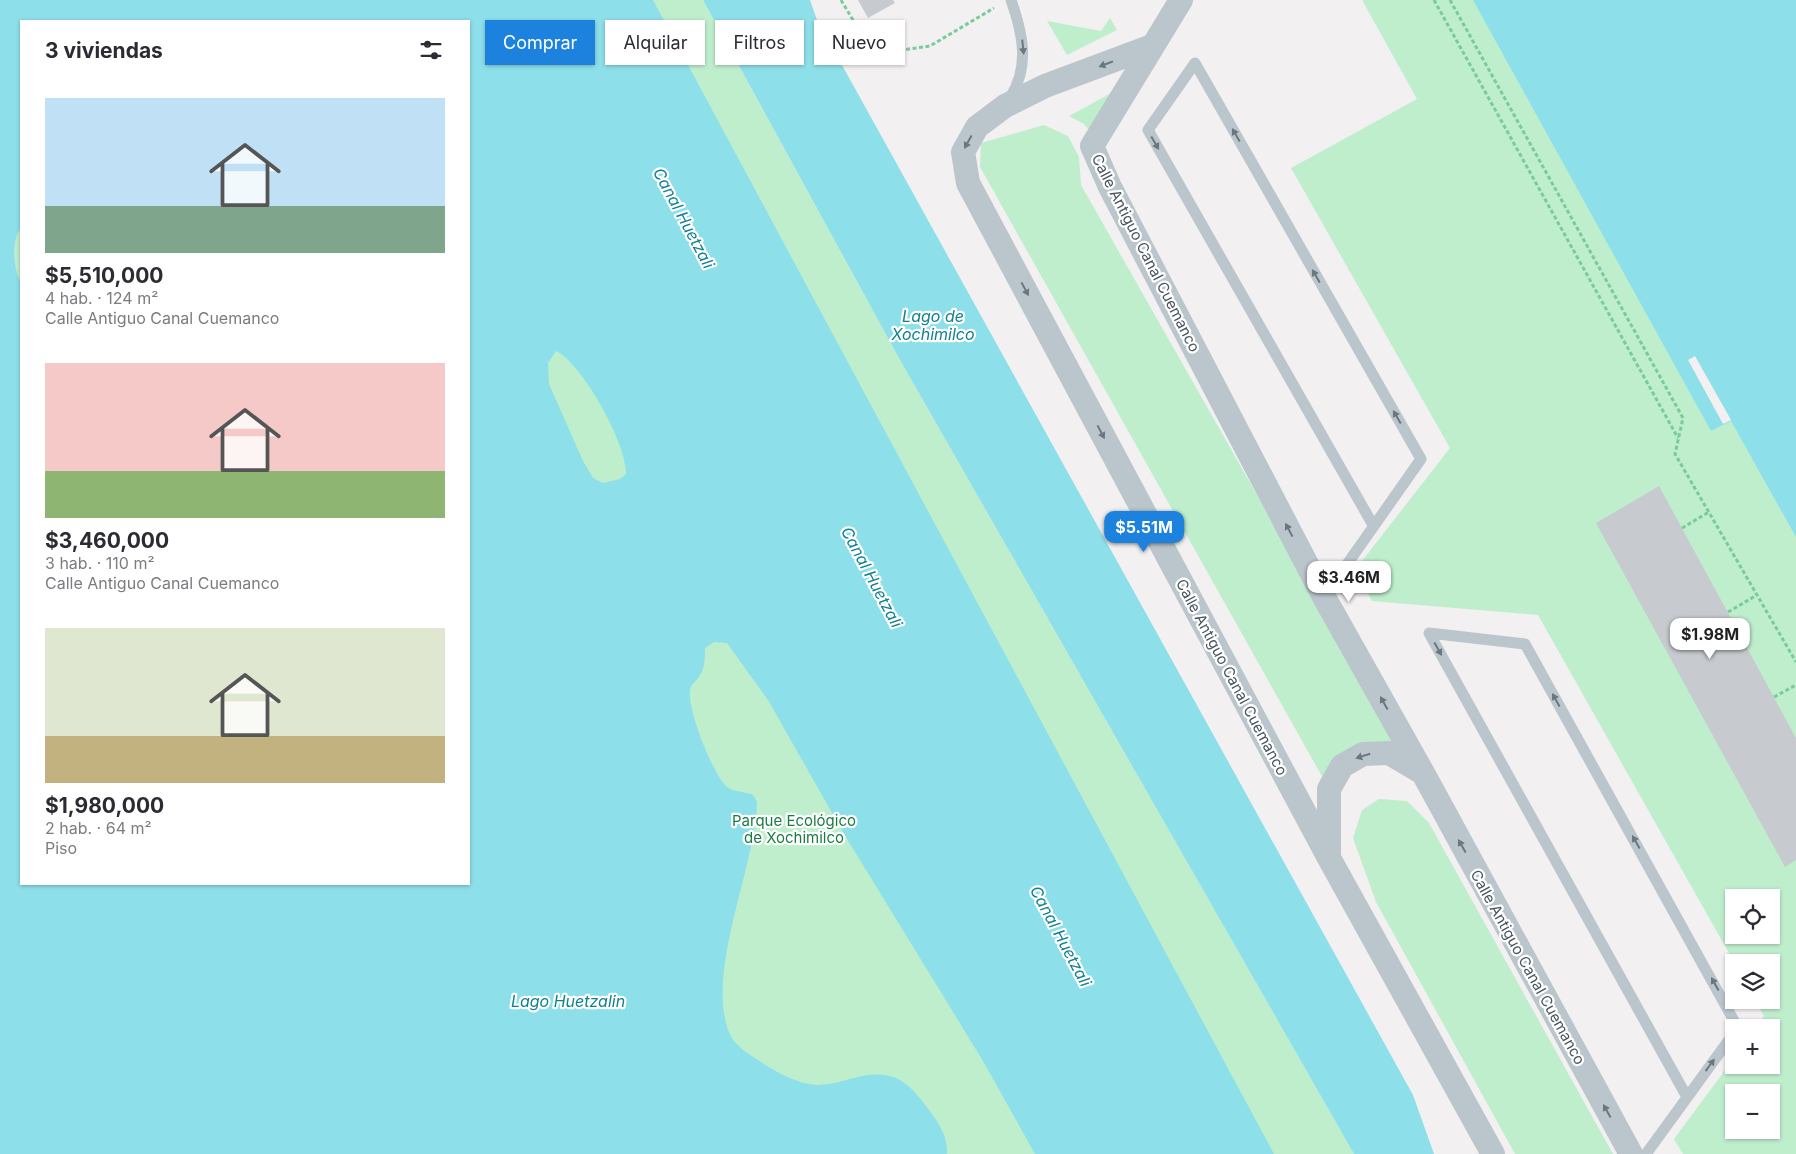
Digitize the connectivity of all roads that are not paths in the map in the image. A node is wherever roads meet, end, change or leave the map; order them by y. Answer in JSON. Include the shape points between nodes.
{"nodes":[{"id":1,"x":1011,"y":0,"type":"edge"},
{"id":2,"x":1180,"y":0,"type":"edge"},
{"id":3,"x":1152,"y":46,"type":"junction"},
{"id":4,"x":1005,"y":106,"type":"junction"},
{"id":5,"x":1373,"y":525,"type":"junction"},
{"id":6,"x":1324,"y":597,"type":"junction"},
{"id":7,"x":1423,"y":773,"type":"junction"},
{"id":8,"x":1329,"y":858,"type":"junction"},
{"id":9,"x":1733,"y":1019,"type":"edge"},
{"id":10,"x":1725,"y":1045,"type":"edge"},
{"id":11,"x":1686,"y":1097,"type":"junction"},
{"id":12,"x":1493,"y":1154,"type":"edge"},
{"id":13,"x":1630,"y":1154,"type":"edge"},
{"id":14,"x":1646,"y":1154,"type":"edge"}],
"edges":[{"from":1,"to":4,"type":"lane","one_way":true,"via":[[1022,29],[1024,56],[1019,83]]},
{"from":2,"to":3,"type":"street"},
{"from":3,"to":4,"type":"street","name":"Calle Antiguo Canal Cuemanco","one_way":true,"via":[[1045,86]]},
{"from":6,"to":3,"type":"street","name":"Calle Antiguo Canal Cuemanco","one_way":true,"via":[[1110,187],[1092,146]]},
{"from":4,"to":8,"type":"street","name":"Calle Antiguo Canal Cuemanco","one_way":true,"via":[[977,127],[963,152],[968,183]]},
{"from":5,"to":5,"type":"lane","one_way":true,"via":[[1421,459],[1194,63],[1148,130]]},
{"from":5,"to":6,"type":"lane"},
{"from":7,"to":6,"type":"street","name":"Calle Antiguo Canal Cuemanco","one_way":true},
{"from":7,"to":8,"type":"street","one_way":true,"via":[[1389,753],[1363,754],[1342,766],[1329,789]]},
{"from":13,"to":7,"type":"street","name":"Calle Antiguo Canal Cuemanco","one_way":true},
{"from":8,"to":12,"type":"street","name":"Calle Antiguo Canal Cuemanco"},
{"from":9,"to":11,"type":"lane","one_way":true,"via":[[1525,644],[1429,633]]},
{"from":11,"to":10,"type":"lane","one_way":true},
{"from":11,"to":14,"type":"lane"}]}
